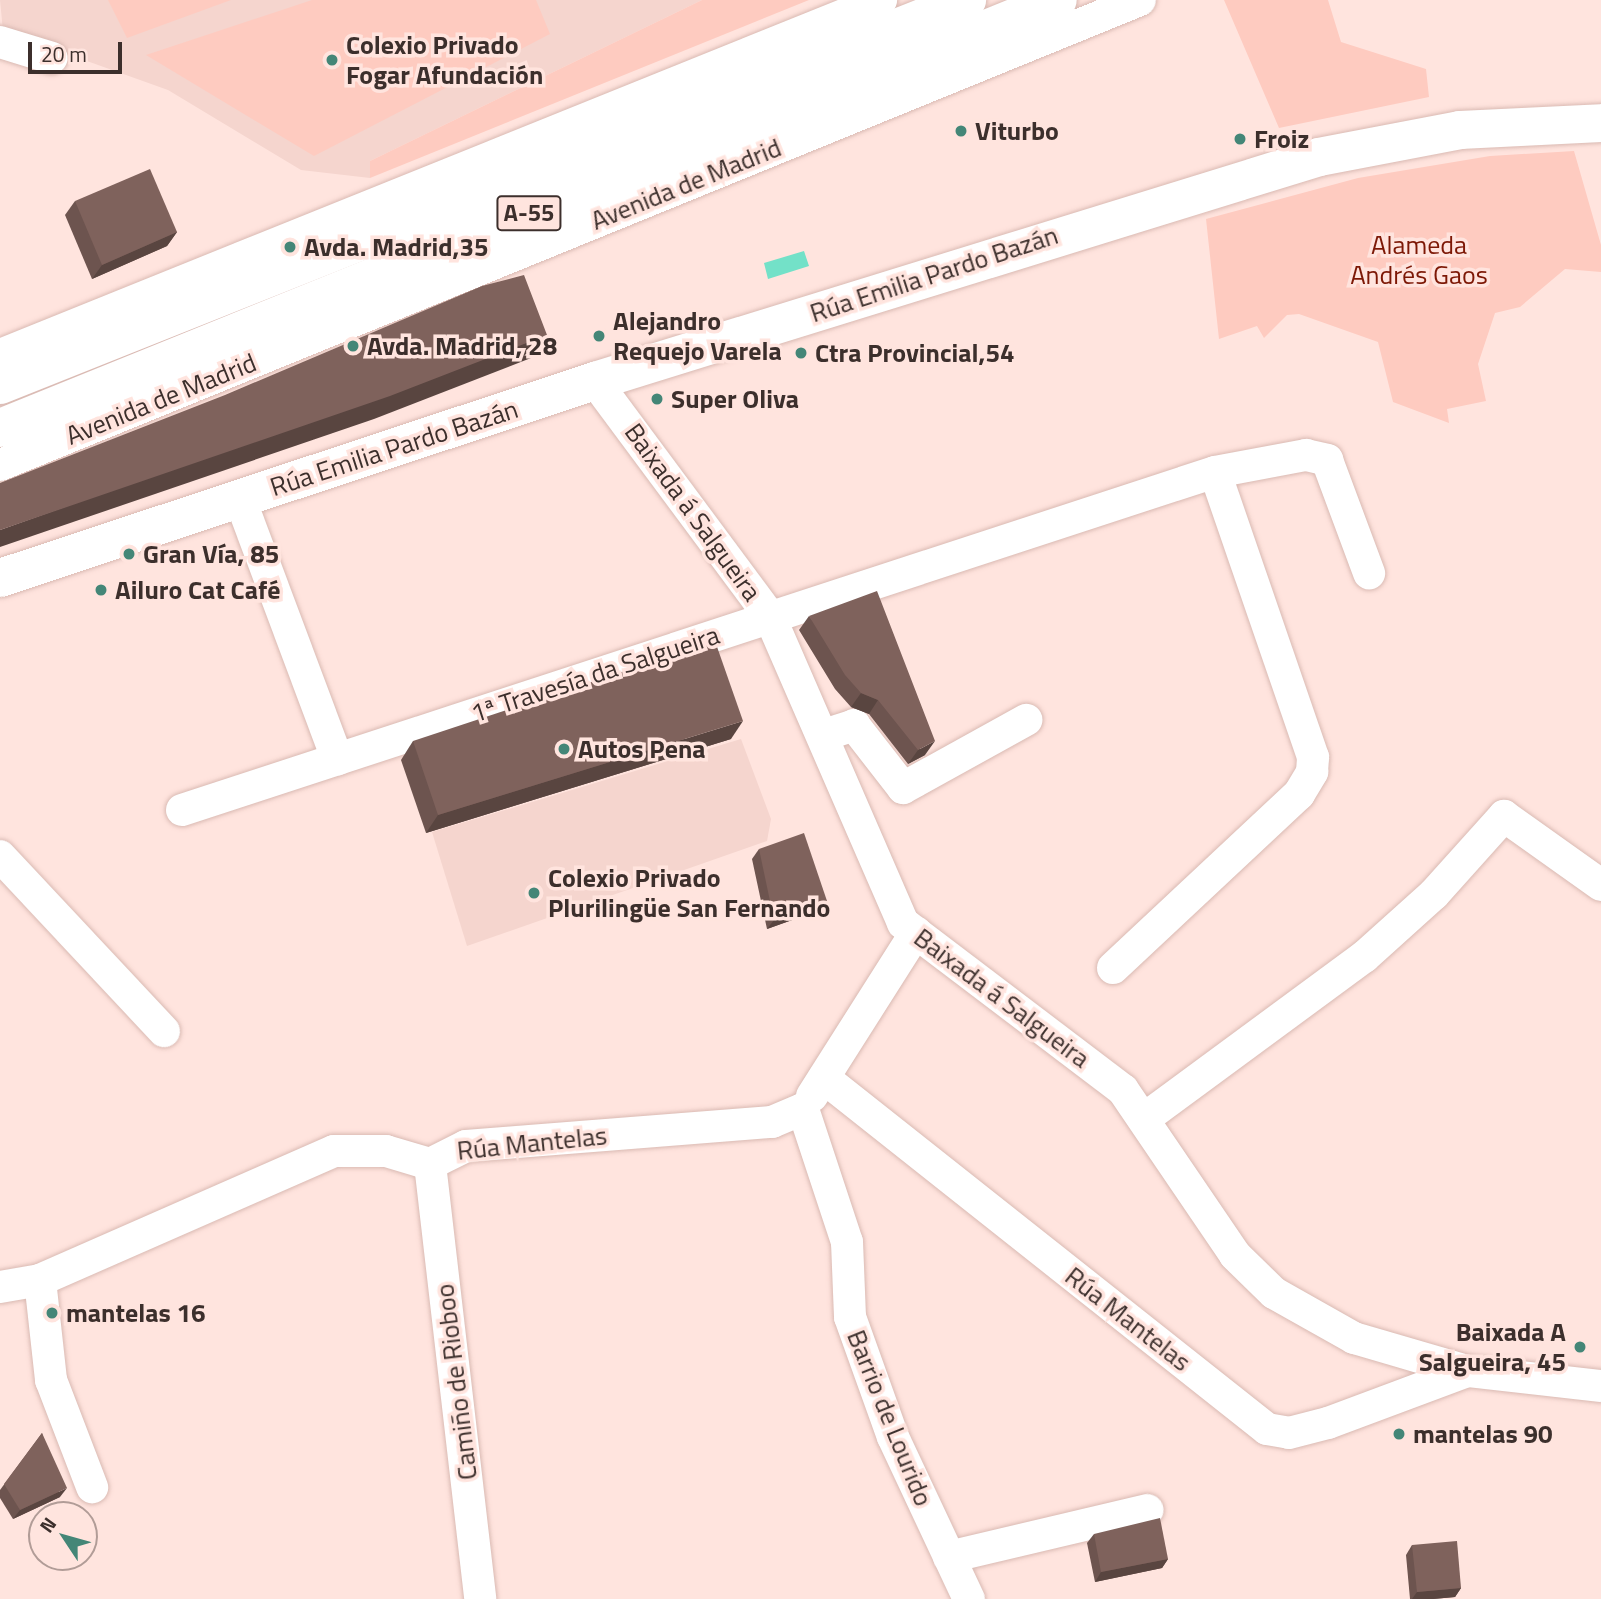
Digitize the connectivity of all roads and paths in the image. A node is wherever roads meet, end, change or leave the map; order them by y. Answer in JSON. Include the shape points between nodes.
{"nodes":[{"id":1,"x":881,"y":0,"type":"edge"},
{"id":2,"x":967,"y":0,"type":"edge"},
{"id":3,"x":1058,"y":0,"type":"edge"},
{"id":4,"x":1140,"y":0,"type":"edge"},
{"id":5,"x":0,"y":42,"type":"edge"},
{"id":6,"x":52,"y":58,"type":"dead end"},
{"id":7,"x":1601,"y":123,"type":"edge"},
{"id":8,"x":0,"y":355,"type":"edge"},
{"id":9,"x":595,"y":381,"type":"junction"},
{"id":10,"x":0,"y":385,"type":"edge"},
{"id":11,"x":0,"y":428,"type":"edge"},
{"id":12,"x":0,"y":466,"type":"edge"},
{"id":13,"x":1211,"y":473,"type":"junction"},
{"id":14,"x":240,"y":499,"type":"junction"},
{"id":15,"x":1369,"y":573,"type":"dead end"},
{"id":16,"x":0,"y":578,"type":"edge"},
{"id":17,"x":770,"y":617,"type":"junction"},
{"id":18,"x":1026,"y":720,"type":"dead end"},
{"id":19,"x":824,"y":735,"type":"junction"},
{"id":20,"x":337,"y":759,"type":"junction"},
{"id":21,"x":182,"y":810,"type":"dead end"},
{"id":22,"x":0,"y":856,"type":"edge"},
{"id":23,"x":1601,"y":885,"type":"edge"},
{"id":24,"x":916,"y":932,"type":"junction"},
{"id":25,"x":1113,"y":968,"type":"dead end"},
{"id":26,"x":164,"y":1031,"type":"dead end"},
{"id":27,"x":824,"y":1078,"type":"junction"},
{"id":28,"x":803,"y":1109,"type":"junction"},
{"id":29,"x":1144,"y":1119,"type":"junction"},
{"id":30,"x":430,"y":1164,"type":"junction"},
{"id":31,"x":40,"y":1280,"type":"junction"},
{"id":32,"x":0,"y":1287,"type":"edge"},
{"id":33,"x":1467,"y":1371,"type":"junction"},
{"id":34,"x":1601,"y":1386,"type":"edge"},
{"id":35,"x":92,"y":1487,"type":"dead end"},
{"id":36,"x":1148,"y":1510,"type":"dead end"},
{"id":37,"x":949,"y":1557,"type":"junction"},
{"id":38,"x":480,"y":1599,"type":"edge"},
{"id":39,"x":969,"y":1599,"type":"edge"}],
"edges":[{"from":1,"to":8,"type":"street"},
{"from":2,"to":10,"type":"main road","number":"A-55"},
{"from":3,"to":11,"type":"main road","name":"Avenida de Madrid","number":"A-55"},
{"from":4,"to":12,"type":"street","name":"Avenida de Madrid"},
{"from":5,"to":6,"type":"street"},
{"from":7,"to":9,"type":"main road","name":"Rúa Emilia Pardo Bazán","via":[[1460,130],[1351,148]]},
{"from":9,"to":14,"type":"main road","name":"Rúa Emilia Pardo Bazán"},
{"from":9,"to":17,"type":"street","name":"Baixada á Salgueira"},
{"from":13,"to":15,"type":"street","name":"1ª Travesía da Salgueira","via":[[1306,455],[1327,460]]},
{"from":13,"to":17,"type":"street","name":"1ª Travesía da Salgueira"},
{"from":13,"to":25,"type":"street","via":[[1313,757],[1312,772],[1298,794]]},
{"from":14,"to":16,"type":"main road","name":"Rúa Emilia Pardo Bazán"},
{"from":14,"to":20,"type":"street"},
{"from":17,"to":19,"type":"street","name":"Baixada á Salgueira"},
{"from":17,"to":20,"type":"street","name":"1ª Travesía da Salgueira"},
{"from":18,"to":19,"type":"street","via":[[917,786],[903,788],[854,725]]},
{"from":19,"to":24,"type":"street","name":"Baixada á Salgueira","via":[[895,908]]},
{"from":20,"to":21,"type":"street","name":"1ª Travesía da Salgueira"},
{"from":22,"to":26,"type":"street"},
{"from":23,"to":29,"type":"street","via":[[1504,816],[1434,894],[1364,957]]},
{"from":24,"to":27,"type":"street"},
{"from":24,"to":29,"type":"street","name":"Baixada á Salgueira","via":[[1123,1090]]},
{"from":27,"to":28,"type":"street"},
{"from":27,"to":33,"type":"street","name":"Rúa Mantelas","via":[[1267,1429],[1289,1433],[1328,1423]]},
{"from":28,"to":30,"type":"street","name":"Rúa Mantelas","via":[[772,1122],[466,1146],[443,1152]]},
{"from":28,"to":37,"type":"street","name":"Barrio de Lourido","via":[[847,1242],[850,1317],[893,1437]]},
{"from":29,"to":33,"type":"street","name":"Baixada á Salgueira","via":[[1212,1229],[1274,1293],[1353,1339]]},
{"from":30,"to":31,"type":"street","name":"Rúa Mantelas","via":[[386,1151],[334,1150]]},
{"from":30,"to":38,"type":"street","name":"Camiño de Rioboo"},
{"from":31,"to":32,"type":"street","name":"Rúa Mantelas"},
{"from":31,"to":35,"type":"street","via":[[51,1380]]},
{"from":33,"to":34,"type":"street","name":"Baixada á Salgueira"},
{"from":36,"to":37,"type":"street"},
{"from":37,"to":39,"type":"street","name":"Barrio de Lourido"}]}
